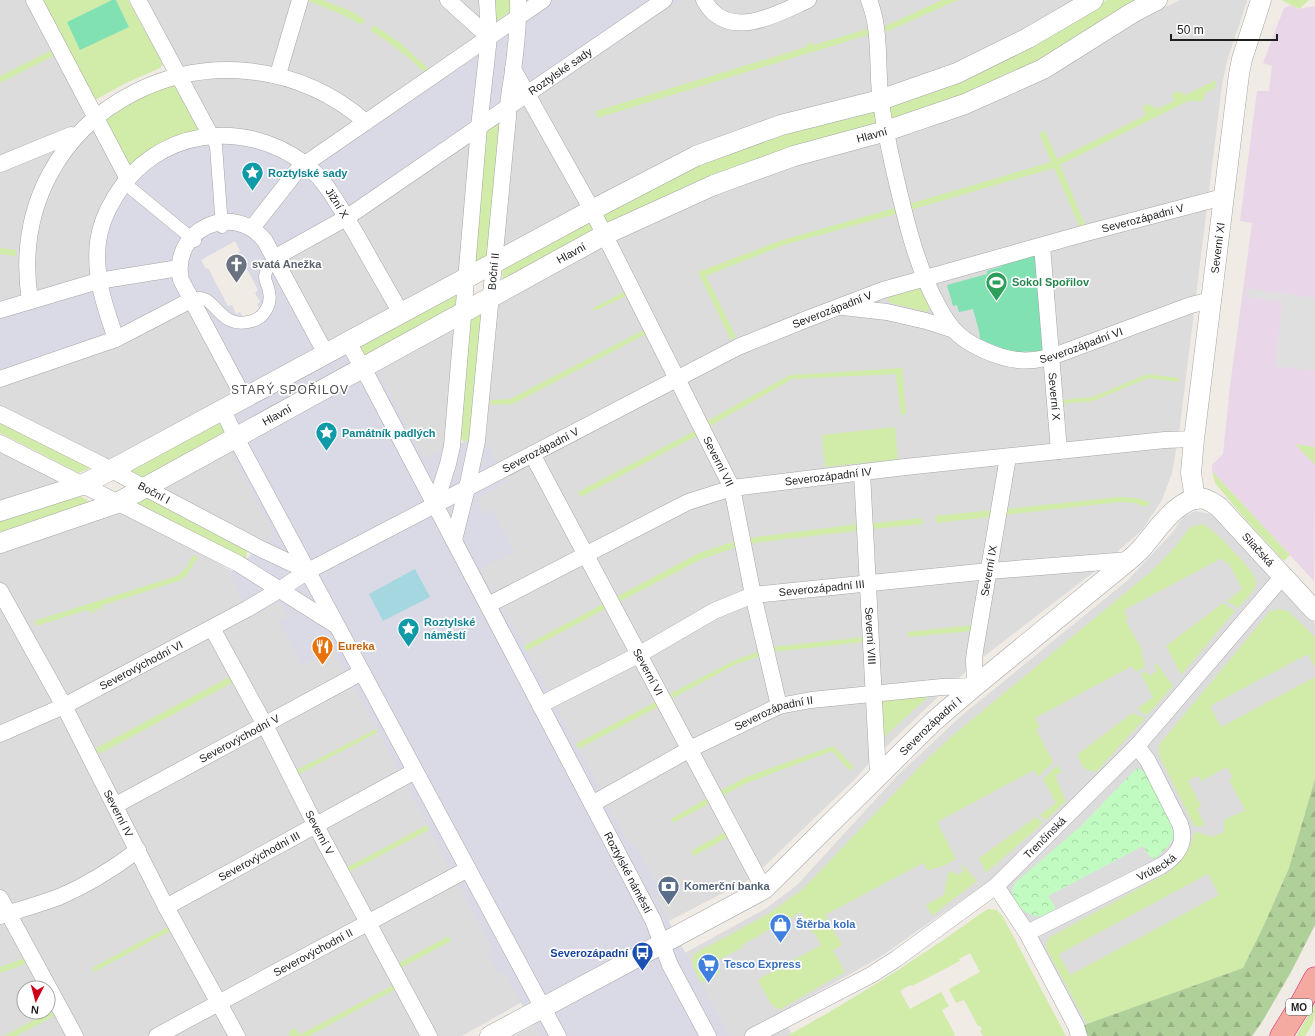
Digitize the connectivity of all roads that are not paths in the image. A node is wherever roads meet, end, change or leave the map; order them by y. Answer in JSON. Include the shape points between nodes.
{"nodes":[{"id":1,"x":34,"y":0,"type":"edge"},
{"id":2,"x":138,"y":0,"type":"edge"},
{"id":3,"x":300,"y":0,"type":"edge"},
{"id":4,"x":448,"y":0,"type":"edge"},
{"id":5,"x":487,"y":0,"type":"edge"},
{"id":6,"x":518,"y":0,"type":"edge"},
{"id":7,"x":543,"y":0,"type":"edge"},
{"id":8,"x":664,"y":0,"type":"edge"},
{"id":9,"x":704,"y":0,"type":"edge"},
{"id":10,"x":808,"y":0,"type":"edge"},
{"id":11,"x":869,"y":0,"type":"edge"},
{"id":12,"x":1093,"y":0,"type":"edge"},
{"id":13,"x":1157,"y":0,"type":"edge"},
{"id":14,"x":1262,"y":0,"type":"edge"},
{"id":15,"x":518,"y":17,"type":"junction"},
{"id":16,"x":489,"y":37,"type":"junction"},
{"id":17,"x":176,"y":70,"type":"junction"},
{"id":18,"x":513,"y":70,"type":"junction"},
{"id":19,"x":279,"y":71,"type":"junction"},
{"id":20,"x":527,"y":94,"type":"junction"},
{"id":21,"x":880,"y":100,"type":"junction"},
{"id":22,"x":508,"y":107,"type":"junction"},
{"id":23,"x":93,"y":113,"type":"junction"},
{"id":24,"x":366,"y":122,"type":"junction"},
{"id":25,"x":479,"y":127,"type":"junction"},
{"id":26,"x":886,"y":131,"type":"junction"},
{"id":27,"x":72,"y":134,"type":"junction"},
{"id":28,"x":211,"y":136,"type":"junction"},
{"id":29,"x":0,"y":164,"type":"edge"},
{"id":30,"x":305,"y":164,"type":"junction"},
{"id":31,"x":128,"y":179,"type":"junction"},
{"id":32,"x":1223,"y":197,"type":"junction"},
{"id":33,"x":592,"y":210,"type":"junction"},
{"id":34,"x":346,"y":218,"type":"junction"},
{"id":35,"x":222,"y":224,"type":"junction"},
{"id":36,"x":252,"y":228,"type":"junction"},
{"id":37,"x":604,"y":235,"type":"junction"},
{"id":38,"x":193,"y":239,"type":"junction"},
{"id":39,"x":1042,"y":246,"type":"junction"},
{"id":40,"x":274,"y":258,"type":"junction"},
{"id":41,"x":495,"y":263,"type":"junction"},
{"id":42,"x":179,"y":268,"type":"junction"},
{"id":43,"x":467,"y":278,"type":"junction"},
{"id":44,"x":924,"y":278,"type":"junction"},
{"id":45,"x":98,"y":280,"type":"junction"},
{"id":46,"x":492,"y":297,"type":"junction"},
{"id":47,"x":191,"y":300,"type":"junction"},
{"id":48,"x":1211,"y":300,"type":"junction"},
{"id":49,"x":30,"y":301,"type":"junction"},
{"id":50,"x":840,"y":307,"type":"junction"},
{"id":51,"x":0,"y":310,"type":"edge"},
{"id":52,"x":464,"y":312,"type":"junction"},
{"id":53,"x":401,"y":313,"type":"junction"},
{"id":54,"x":954,"y":330,"type":"junction"},
{"id":55,"x":116,"y":339,"type":"junction"},
{"id":56,"x":348,"y":342,"type":"junction"},
{"id":57,"x":326,"y":354,"type":"junction"},
{"id":58,"x":1051,"y":357,"type":"junction"},
{"id":59,"x":363,"y":368,"type":"junction"},
{"id":60,"x":0,"y":379,"type":"edge"},
{"id":61,"x":677,"y":379,"type":"junction"},
{"id":62,"x":244,"y":398,"type":"junction"},
{"id":63,"x":223,"y":410,"type":"junction"},
{"id":64,"x":0,"y":414,"type":"edge"},
{"id":65,"x":236,"y":438,"type":"junction"},
{"id":66,"x":1194,"y":439,"type":"junction"},
{"id":67,"x":0,"y":443,"type":"edge"},
{"id":68,"x":1059,"y":451,"type":"junction"},
{"id":69,"x":532,"y":454,"type":"junction"},
{"id":70,"x":1008,"y":457,"type":"junction"},
{"id":71,"x":111,"y":470,"type":"junction"},
{"id":72,"x":862,"y":472,"type":"junction"},
{"id":73,"x":82,"y":485,"type":"junction"},
{"id":74,"x":145,"y":488,"type":"junction"},
{"id":75,"x":467,"y":488,"type":"junction"},
{"id":76,"x":732,"y":488,"type":"junction"},
{"id":77,"x":1195,"y":500,"type":"junction"},
{"id":78,"x":117,"y":503,"type":"junction"},
{"id":79,"x":435,"y":505,"type":"junction"},
{"id":80,"x":0,"y":511,"type":"edge"},
{"id":81,"x":454,"y":540,"type":"junction"},
{"id":82,"x":0,"y":543,"type":"edge"},
{"id":83,"x":586,"y":555,"type":"junction"},
{"id":84,"x":1130,"y":560,"type":"junction"},
{"id":85,"x":308,"y":571,"type":"junction"},
{"id":86,"x":989,"y":571,"type":"junction"},
{"id":87,"x":1283,"y":576,"type":"junction"},
{"id":88,"x":868,"y":583,"type":"junction"},
{"id":89,"x":280,"y":590,"type":"junction"},
{"id":90,"x":0,"y":591,"type":"edge"},
{"id":91,"x":752,"y":595,"type":"junction"},
{"id":92,"x":488,"y":605,"type":"junction"},
{"id":93,"x":1315,"y":611,"type":"edge"},
{"id":94,"x":338,"y":627,"type":"junction"},
{"id":95,"x":212,"y":628,"type":"junction"},
{"id":96,"x":640,"y":654,"type":"junction"},
{"id":97,"x":362,"y":672,"type":"junction"},
{"id":98,"x":975,"y":686,"type":"junction"},
{"id":99,"x":875,"y":694,"type":"junction"},
{"id":100,"x":540,"y":705,"type":"junction"},
{"id":101,"x":64,"y":706,"type":"junction"},
{"id":102,"x":779,"y":706,"type":"junction"},
{"id":103,"x":265,"y":724,"type":"junction"},
{"id":104,"x":0,"y":734,"type":"edge"},
{"id":105,"x":1137,"y":746,"type":"junction"},
{"id":106,"x":690,"y":749,"type":"junction"},
{"id":107,"x":416,"y":771,"type":"junction"},
{"id":108,"x":878,"y":775,"type":"junction"},
{"id":109,"x":592,"y":804,"type":"junction"},
{"id":110,"x":116,"y":805,"type":"junction"},
{"id":111,"x":316,"y":826,"type":"junction"},
{"id":112,"x":138,"y":850,"type":"junction"},
{"id":113,"x":468,"y":869,"type":"junction"},
{"id":114,"x":996,"y":886,"type":"junction"},
{"id":115,"x":764,"y":889,"type":"junction"},
{"id":116,"x":0,"y":898,"type":"edge"},
{"id":117,"x":166,"y":907,"type":"junction"},
{"id":118,"x":4,"y":915,"type":"edge"},
{"id":119,"x":368,"y":924,"type":"junction"},
{"id":120,"x":1027,"y":933,"type":"junction"},
{"id":121,"x":662,"y":944,"type":"junction"},
{"id":122,"x":1315,"y":978,"type":"edge"},
{"id":123,"x":219,"y":1002,"type":"junction"},
{"id":124,"x":543,"y":1008,"type":"junction"},
{"id":125,"x":75,"y":1036,"type":"edge"},
{"id":126,"x":157,"y":1036,"type":"edge"},
{"id":127,"x":237,"y":1036,"type":"edge"},
{"id":128,"x":429,"y":1036,"type":"edge"},
{"id":129,"x":490,"y":1036,"type":"edge"},
{"id":130,"x":558,"y":1036,"type":"edge"},
{"id":131,"x":708,"y":1036,"type":"edge"},
{"id":132,"x":753,"y":1036,"type":"edge"},
{"id":133,"x":1079,"y":1036,"type":"edge"},
{"id":134,"x":1281,"y":1036,"type":"edge"}],
"edges":[{"from":1,"to":23,"type":"street"},
{"from":2,"to":17,"type":"street"},
{"from":3,"to":19,"type":"street"},
{"from":4,"to":16,"type":"street"},
{"from":5,"to":16,"type":"street"},
{"from":6,"to":15,"type":"street","name":"Boční II"},
{"from":7,"to":15,"type":"street"},
{"from":8,"to":20,"type":"street","name":"Roztylské sady"},
{"from":9,"to":10,"type":"street","via":[[711,11],[723,19],[739,22],[756,22],[770,18]]},
{"from":11,"to":21,"type":"street","name":"Severozápadní VI","via":[[877,31]]},
{"from":12,"to":21,"type":"street","via":[[1028,38],[957,73]]},
{"from":13,"to":26,"type":"street","name":"Hlavní","via":[[1043,69],[965,104]]},
{"from":14,"to":32,"type":"street","name":"Severní XI","via":[[1239,74]]},
{"from":15,"to":16,"type":"street"},
{"from":15,"to":18,"type":"street","name":"Boční II"},
{"from":16,"to":24,"type":"street"},
{"from":16,"to":25,"type":"street"},
{"from":17,"to":19,"type":"street","via":[[215,64],[239,64]]},
{"from":17,"to":23,"type":"street","via":[[134,86]]},
{"from":17,"to":28,"type":"street"},
{"from":18,"to":20,"type":"street","name":"Severní VII"},
{"from":18,"to":22,"type":"street","name":"Boční II"},
{"from":19,"to":24,"type":"street","via":[[322,89]]},
{"from":20,"to":22,"type":"street","name":"Roztylské sady"},
{"from":20,"to":33,"type":"street","name":"Severní VII"},
{"from":21,"to":26,"type":"street","name":"Severozápadní VI"},
{"from":21,"to":33,"type":"street","via":[[781,125],[696,156]]},
{"from":22,"to":25,"type":"street","name":"Roztylské sady"},
{"from":22,"to":41,"type":"street","name":"Boční II"},
{"from":23,"to":27,"type":"street"},
{"from":23,"to":31,"type":"street"},
{"from":24,"to":30,"type":"street"},
{"from":25,"to":34,"type":"street","name":"Roztylské sady"},
{"from":25,"to":43,"type":"street"},
{"from":26,"to":37,"type":"street","name":"Hlavní","via":[[794,156],[714,185]]},
{"from":26,"to":44,"type":"street","name":"Severozápadní VI","via":[[912,244]]},
{"from":27,"to":29,"type":"street"},
{"from":27,"to":49,"type":"street","via":[[54,160],[36,200],[26,255]]},
{"from":28,"to":30,"type":"street","name":"Jižní X","via":[[235,135],[254,139],[282,149]]},
{"from":28,"to":31,"type":"street","name":"Jižní X","via":[[169,147],[152,157]]},
{"from":28,"to":35,"type":"street","via":[[216,146]]},
{"from":30,"to":34,"type":"street","name":"Jižní X","via":[[328,189]]},
{"from":30,"to":36,"type":"street"},
{"from":31,"to":38,"type":"street","via":[[128,186]]},
{"from":31,"to":45,"type":"street","name":"Jižní X","via":[[110,205],[103,222],[97,259]]},
{"from":32,"to":39,"type":"street","name":"Severozápadní V"},
{"from":32,"to":48,"type":"street","name":"Severní XI"},
{"from":33,"to":37,"type":"street","name":"Severní VII"},
{"from":33,"to":41,"type":"street"},
{"from":34,"to":40,"type":"street","name":"Roztylské sady"},
{"from":34,"to":53,"type":"street","name":"Jižní X"},
{"from":35,"to":36,"type":"street","via":[[231,221]]},
{"from":35,"to":38,"type":"street","via":[[202,228]]},
{"from":36,"to":40,"type":"street","via":[[265,240]]},
{"from":37,"to":46,"type":"street","name":"Hlavní"},
{"from":37,"to":61,"type":"street","name":"Severní VII"},
{"from":38,"to":42,"type":"street","via":[[183,252]]},
{"from":39,"to":44,"type":"street","name":"Severozápadní V"},
{"from":39,"to":58,"type":"street","name":"Severní X"},
{"from":40,"to":47,"type":"street","via":[[266,270],[265,278],[270,301],[263,314],[255,320],[246,323],[234,322],[224,318],[206,299],[197,297]]},
{"from":40,"to":57,"type":"street"},
{"from":41,"to":43,"type":"street"},
{"from":41,"to":46,"type":"street","name":"Boční II"},
{"from":42,"to":45,"type":"street"},
{"from":42,"to":47,"type":"street","via":[[181,280]]},
{"from":43,"to":52,"type":"street"},
{"from":43,"to":53,"type":"street"},
{"from":44,"to":50,"type":"street","name":"Severozápadní V","via":[[883,290]]},
{"from":44,"to":54,"type":"street","name":"Severozápadní VI","via":[[943,315]]},
{"from":45,"to":49,"type":"street"},
{"from":45,"to":55,"type":"street","name":"Jižní X"},
{"from":46,"to":52,"type":"street","name":"Hlavní"},
{"from":46,"to":75,"type":"street","name":"Boční II","via":[[477,440]]},
{"from":47,"to":55,"type":"street"},
{"from":47,"to":62,"type":"street"},
{"from":48,"to":58,"type":"street","name":"Severozápadní VI","via":[[1191,305]]},
{"from":48,"to":66,"type":"street","name":"Severní XI"},
{"from":49,"to":51,"type":"street"},
{"from":50,"to":54,"type":"street","name":"Severozápadní VI","via":[[887,312]]},
{"from":50,"to":61,"type":"street","name":"Severozápadní V","via":[[738,347]]},
{"from":52,"to":59,"type":"street","name":"Hlavní"},
{"from":52,"to":79,"type":"street","via":[[452,446]]},
{"from":53,"to":56,"type":"street"},
{"from":54,"to":58,"type":"street","name":"Severozápadní VI","via":[[968,341],[1003,357],[1033,361]]},
{"from":55,"to":60,"type":"street"},
{"from":56,"to":57,"type":"street"},
{"from":56,"to":59,"type":"street","name":"Roztylské náměstí"},
{"from":57,"to":62,"type":"street"},
{"from":58,"to":68,"type":"street","name":"Severní X"},
{"from":59,"to":65,"type":"street","name":"Hlavní"},
{"from":59,"to":79,"type":"street","name":"Roztylské náměstí"},
{"from":61,"to":69,"type":"street","name":"Severozápadní V"},
{"from":61,"to":76,"type":"street","name":"Severní VII"},
{"from":62,"to":63,"type":"street"},
{"from":63,"to":65,"type":"street"},
{"from":63,"to":71,"type":"street"},
{"from":64,"to":71,"type":"street","name":"Boční I"},
{"from":65,"to":74,"type":"street","name":"Hlavní"},
{"from":65,"to":85,"type":"street"},
{"from":66,"to":68,"type":"street","name":"Severozápadní IV"},
{"from":66,"to":77,"type":"street","name":"Severní XI","via":[[1191,473]]},
{"from":67,"to":73,"type":"street"},
{"from":68,"to":70,"type":"street","name":"Severozápadní IV"},
{"from":69,"to":75,"type":"street","name":"Severozápadní V"},
{"from":69,"to":83,"type":"street","name":"Severní VI"},
{"from":70,"to":72,"type":"street","name":"Severozápadní IV"},
{"from":70,"to":86,"type":"street","name":"Severní IX"},
{"from":71,"to":73,"type":"street"},
{"from":71,"to":74,"type":"street","name":"Boční I"},
{"from":72,"to":76,"type":"street","name":"Severozápadní IV"},
{"from":72,"to":88,"type":"street","name":"Severní VIII"},
{"from":73,"to":78,"type":"street"},
{"from":73,"to":80,"type":"street"},
{"from":74,"to":78,"type":"street","name":"Hlavní"},
{"from":74,"to":85,"type":"street","name":"Boční I"},
{"from":75,"to":79,"type":"street","name":"Severozápadní V"},
{"from":75,"to":81,"type":"street","name":"Boční II"},
{"from":76,"to":83,"type":"street","name":"Severozápadní IV","via":[[688,502]]},
{"from":76,"to":91,"type":"street","name":"Severní VII"},
{"from":77,"to":84,"type":"street","name":"Severozápadní I","via":[[1185,503],[1171,514]]},
{"from":77,"to":87,"type":"street","name":"Sliačská","via":[[1205,499],[1219,507]]},
{"from":78,"to":82,"type":"street","name":"Hlavní"},
{"from":78,"to":89,"type":"street","via":[[239,564]]},
{"from":79,"to":81,"type":"street","name":"Roztylské náměstí"},
{"from":79,"to":85,"type":"street"},
{"from":81,"to":92,"type":"street","name":"Roztylské náměstí"},
{"from":83,"to":92,"type":"street","name":"Severozápadní IV"},
{"from":83,"to":96,"type":"street","name":"Severní VI"},
{"from":84,"to":86,"type":"street","name":"Severozápadní III"},
{"from":84,"to":98,"type":"street","name":"Severozápadní I"},
{"from":85,"to":89,"type":"street","name":"Severovýchodní VI"},
{"from":85,"to":94,"type":"street"},
{"from":86,"to":88,"type":"street","name":"Severozápadní III"},
{"from":86,"to":98,"type":"street","name":"Severní IX","via":[[974,660]]},
{"from":87,"to":93,"type":"street","name":"Sliačská"},
{"from":87,"to":105,"type":"street","name":"Trenčínská"},
{"from":88,"to":91,"type":"street","name":"Severozápadní III"},
{"from":88,"to":99,"type":"street","name":"Severní VIII"},
{"from":89,"to":94,"type":"street"},
{"from":89,"to":95,"type":"street","name":"Severovýchodní VI"},
{"from":90,"to":101,"type":"street","name":"Severní IV"},
{"from":91,"to":96,"type":"street","name":"Severozápadní III","via":[[714,611]]},
{"from":91,"to":102,"type":"street","name":"Severní VII"},
{"from":92,"to":100,"type":"street","name":"Roztylské náměstí"},
{"from":94,"to":97,"type":"street"},
{"from":95,"to":101,"type":"street","name":"Severovýchodní VI"},
{"from":95,"to":103,"type":"street","name":"Severní V"},
{"from":96,"to":100,"type":"street","name":"Severozápadní III"},
{"from":96,"to":106,"type":"street","name":"Severní VI"},
{"from":97,"to":103,"type":"street","name":"Severovýchodní V"},
{"from":97,"to":107,"type":"street"},
{"from":98,"to":99,"type":"street","name":"Severozápadní II"},
{"from":98,"to":108,"type":"street","name":"Severozápadní I"},
{"from":99,"to":102,"type":"street","name":"Severozápadní II"},
{"from":99,"to":108,"type":"street","name":"Severní VIII"},
{"from":100,"to":109,"type":"street","name":"Roztylské náměstí"},
{"from":101,"to":104,"type":"street","name":"Severovýchodní VI"},
{"from":101,"to":110,"type":"street","name":"Severní IV"},
{"from":102,"to":106,"type":"street","name":"Severozápadní II"},
{"from":103,"to":110,"type":"street","name":"Severovýchodní V"},
{"from":103,"to":111,"type":"street","name":"Severní V"},
{"from":105,"to":114,"type":"street","name":"Trenčínská"},
{"from":105,"to":120,"type":"street","name":"Vrútecká","via":[[1148,761],[1180,824],[1183,835],[1180,848],[1161,866]]},
{"from":106,"to":109,"type":"street","name":"Severozápadní II"},
{"from":106,"to":115,"type":"street","name":"Severní VI"},
{"from":107,"to":111,"type":"street","name":"Severovýchodní III"},
{"from":107,"to":113,"type":"street"},
{"from":108,"to":115,"type":"street","name":"Severozápadní I"},
{"from":109,"to":121,"type":"street","name":"Roztylské náměstí","via":[[653,920]]},
{"from":110,"to":112,"type":"street","name":"Severní IV"},
{"from":111,"to":117,"type":"street","name":"Severovýchodní III"},
{"from":111,"to":119,"type":"street","name":"Severní V"},
{"from":112,"to":117,"type":"street","name":"Severní IV"},
{"from":112,"to":118,"type":"street","via":[[104,874],[78,888]]},
{"from":113,"to":119,"type":"street","name":"Severovýchodní II"},
{"from":113,"to":124,"type":"street"},
{"from":114,"to":120,"type":"street"},
{"from":114,"to":132,"type":"street","name":"Trenčínská","via":[[871,975]]},
{"from":115,"to":121,"type":"street","name":"Severozápadní I"},
{"from":116,"to":118,"type":"street"},
{"from":117,"to":123,"type":"street","name":"Severní IV"},
{"from":118,"to":125,"type":"street"},
{"from":119,"to":123,"type":"street","name":"Severovýchodní II"},
{"from":119,"to":128,"type":"street","name":"Severní V"},
{"from":120,"to":133,"type":"street"},
{"from":121,"to":124,"type":"street"},
{"from":121,"to":131,"type":"street","name":"Roztylské náměstí","via":[[670,965]]},
{"from":122,"to":134,"type":"highway","number":"MO"},
{"from":123,"to":126,"type":"street","name":"Severovýchodní II"},
{"from":123,"to":127,"type":"street","name":"Severní IV"},
{"from":124,"to":129,"type":"street"},
{"from":124,"to":130,"type":"street"}]}
